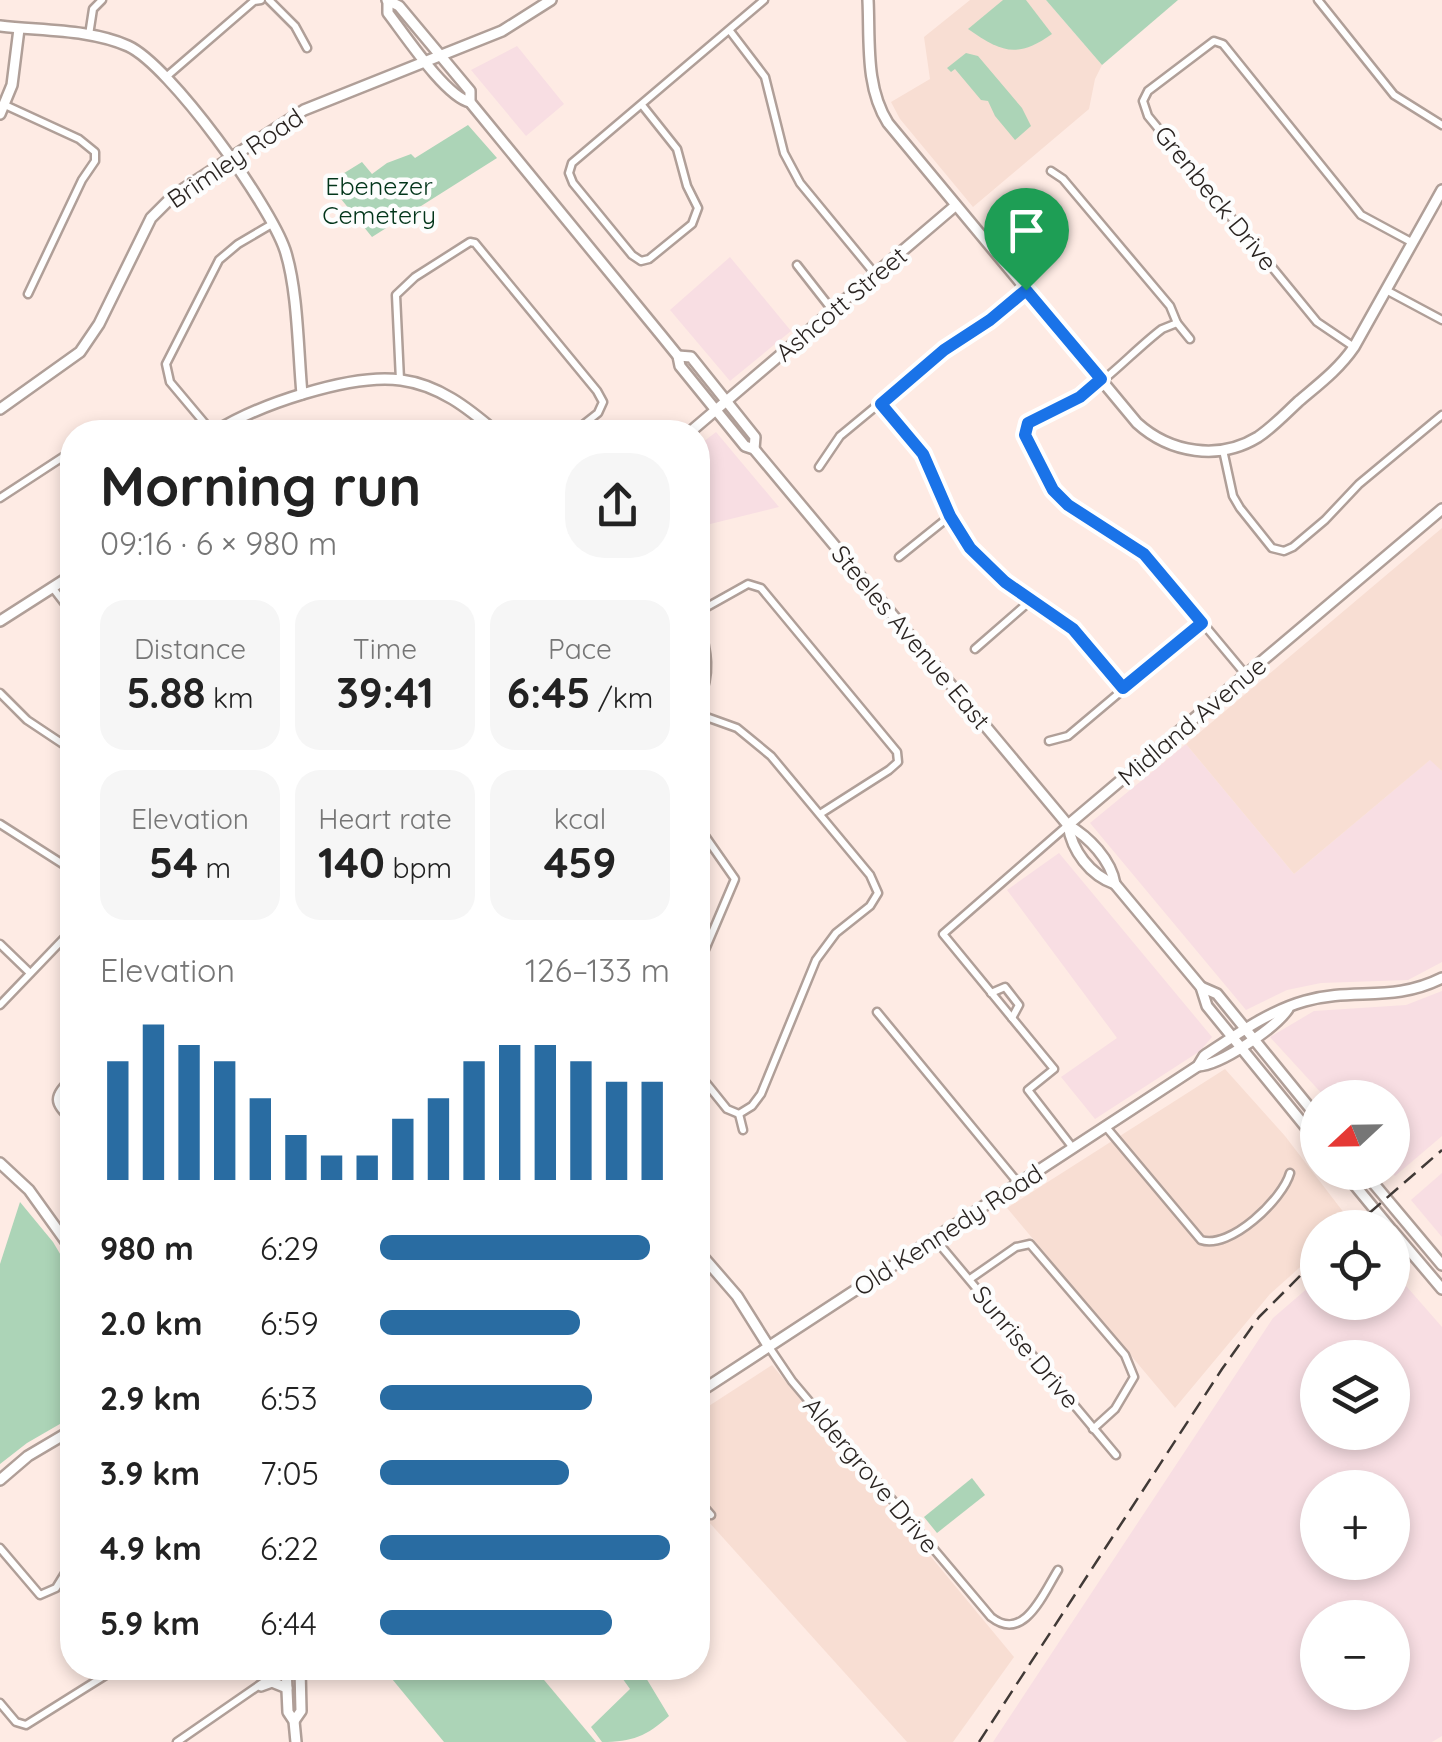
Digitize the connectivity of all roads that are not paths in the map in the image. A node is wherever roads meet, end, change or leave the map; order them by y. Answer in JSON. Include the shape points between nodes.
{"nodes":[{"id":1,"x":102,"y":0,"type":"edge"},
{"id":2,"x":261,"y":0,"type":"edge"},
{"id":3,"x":269,"y":0,"type":"edge"},
{"id":4,"x":551,"y":0,"type":"edge"},
{"id":5,"x":764,"y":0,"type":"edge"},
{"id":6,"x":868,"y":0,"type":"edge"},
{"id":7,"x":1318,"y":0,"type":"edge"},
{"id":8,"x":387,"y":1,"type":"edge"},
{"id":9,"x":0,"y":26,"type":"edge"},
{"id":10,"x":20,"y":28,"type":"junction"},
{"id":11,"x":730,"y":31,"type":"junction"},
{"id":12,"x":89,"y":37,"type":"junction"},
{"id":13,"x":307,"y":48,"type":"dead end"},
{"id":14,"x":442,"y":58,"type":"junction"},
{"id":15,"x":428,"y":63,"type":"junction"},
{"id":16,"x":166,"y":78,"type":"junction"},
{"id":17,"x":470,"y":102,"type":"junction"},
{"id":18,"x":642,"y":105,"type":"junction"},
{"id":19,"x":2,"y":110,"type":"edge"},
{"id":20,"x":1442,"y":125,"type":"edge"},
{"id":21,"x":231,"y":158,"type":"junction"},
{"id":22,"x":1052,"y":171,"type":"dead end"},
{"id":23,"x":1442,"y":190,"type":"edge"},
{"id":24,"x":955,"y":206,"type":"junction"},
{"id":25,"x":273,"y":223,"type":"junction"},
{"id":26,"x":1412,"y":243,"type":"junction"},
{"id":27,"x":797,"y":265,"type":"dead end"},
{"id":28,"x":875,"y":274,"type":"junction"},
{"id":29,"x":1026,"y":290,"type":"junction"},
{"id":30,"x":1386,"y":290,"type":"junction"},
{"id":31,"x":28,"y":294,"type":"dead end"},
{"id":32,"x":832,"y":310,"type":"junction"},
{"id":33,"x":1442,"y":320,"type":"edge"},
{"id":34,"x":1177,"y":324,"type":"junction"},
{"id":35,"x":1190,"y":339,"type":"dead end"},
{"id":36,"x":1354,"y":347,"type":"junction"},
{"id":37,"x":678,"y":356,"type":"junction"},
{"id":38,"x":1101,"y":379,"type":"junction"},
{"id":39,"x":400,"y":380,"type":"junction"},
{"id":40,"x":302,"y":394,"type":"junction"},
{"id":41,"x":726,"y":402,"type":"junction"},
{"id":42,"x":881,"y":404,"type":"junction"},
{"id":43,"x":0,"y":410,"type":"edge"},
{"id":44,"x":716,"y":410,"type":"junction"},
{"id":45,"x":1442,"y":414,"type":"edge"},
{"id":46,"x":203,"y":420,"type":"edge"},
{"id":47,"x":237,"y":420,"type":"edge"},
{"id":48,"x":481,"y":420,"type":"edge"},
{"id":49,"x":589,"y":420,"type":"edge"},
{"id":50,"x":704,"y":420,"type":"edge"},
{"id":51,"x":754,"y":449,"type":"junction"},
{"id":52,"x":1223,"y":450,"type":"junction"},
{"id":53,"x":60,"y":459,"type":"edge"},
{"id":54,"x":819,"y":467,"type":"dead end"},
{"id":55,"x":0,"y":498,"type":"edge"},
{"id":56,"x":1442,"y":509,"type":"edge"},
{"id":57,"x":950,"y":516,"type":"junction"},
{"id":58,"x":899,"y":557,"type":"dead end"},
{"id":59,"x":60,"y":582,"type":"edge"},
{"id":60,"x":52,"y":587,"type":"junction"},
{"id":61,"x":60,"y":598,"type":"edge"},
{"id":62,"x":1030,"y":601,"type":"junction"},
{"id":63,"x":710,"y":605,"type":"edge"},
{"id":64,"x":0,"y":621,"type":"edge"},
{"id":65,"x":1202,"y":623,"type":"junction"},
{"id":66,"x":975,"y":648,"type":"dead end"},
{"id":67,"x":1246,"y":674,"type":"junction"},
{"id":68,"x":1123,"y":688,"type":"junction"},
{"id":69,"x":0,"y":694,"type":"edge"},
{"id":70,"x":710,"y":718,"type":"edge"},
{"id":71,"x":1049,"y":740,"type":"dead end"},
{"id":72,"x":60,"y":742,"type":"edge"},
{"id":73,"x":820,"y":814,"type":"junction"},
{"id":74,"x":0,"y":824,"type":"edge"},
{"id":75,"x":1068,"y":826,"type":"junction"},
{"id":76,"x":710,"y":843,"type":"edge"},
{"id":77,"x":60,"y":862,"type":"edge"},
{"id":78,"x":1115,"y":884,"type":"junction"},
{"id":79,"x":710,"y":939,"type":"edge"},
{"id":80,"x":60,"y":942,"type":"edge"},
{"id":81,"x":0,"y":944,"type":"edge"},
{"id":82,"x":30,"y":973,"type":"junction"},
{"id":83,"x":1442,"y":978,"type":"edge"},
{"id":84,"x":1201,"y":987,"type":"junction"},
{"id":85,"x":991,"y":992,"type":"junction"},
{"id":86,"x":0,"y":1005,"type":"edge"},
{"id":87,"x":877,"y":1012,"type":"dead end"},
{"id":88,"x":1012,"y":1018,"type":"junction"},
{"id":89,"x":1249,"y":1034,"type":"junction"},
{"id":90,"x":1235,"y":1042,"type":"junction"},
{"id":91,"x":710,"y":1088,"type":"edge"},
{"id":92,"x":1300,"y":1096,"type":"edge"},
{"id":93,"x":739,"y":1114,"type":"junction"},
{"id":94,"x":1300,"y":1120,"type":"edge"},
{"id":95,"x":1106,"y":1127,"type":"junction"},
{"id":96,"x":743,"y":1130,"type":"dead end"},
{"id":97,"x":1072,"y":1148,"type":"junction"},
{"id":98,"x":0,"y":1163,"type":"edge"},
{"id":99,"x":1290,"y":1173,"type":"dead end"},
{"id":100,"x":1019,"y":1184,"type":"junction"},
{"id":101,"x":1359,"y":1190,"type":"edge"},
{"id":102,"x":1379,"y":1190,"type":"edge"},
{"id":103,"x":1375,"y":1210,"type":"edge"},
{"id":104,"x":60,"y":1233,"type":"edge"},
{"id":105,"x":935,"y":1239,"type":"junction"},
{"id":106,"x":1410,"y":1251,"type":"edge"},
{"id":107,"x":710,"y":1265,"type":"edge"},
{"id":108,"x":1442,"y":1265,"type":"edge"},
{"id":109,"x":970,"y":1279,"type":"junction"},
{"id":110,"x":1442,"y":1289,"type":"edge"},
{"id":111,"x":769,"y":1346,"type":"junction"},
{"id":112,"x":710,"y":1385,"type":"edge"},
{"id":113,"x":1093,"y":1429,"type":"junction"},
{"id":114,"x":60,"y":1437,"type":"edge"},
{"id":115,"x":1116,"y":1455,"type":"dead end"},
{"id":116,"x":0,"y":1480,"type":"edge"},
{"id":117,"x":0,"y":1548,"type":"edge"},
{"id":118,"x":1058,"y":1570,"type":"dead end"},
{"id":119,"x":60,"y":1582,"type":"edge"},
{"id":120,"x":98,"y":1680,"type":"edge"},
{"id":121,"x":269,"y":1680,"type":"edge"},
{"id":122,"x":286,"y":1680,"type":"edge"},
{"id":123,"x":300,"y":1680,"type":"edge"},
{"id":124,"x":261,"y":1686,"type":"junction"},
{"id":125,"x":287,"y":1688,"type":"junction"},
{"id":126,"x":0,"y":1703,"type":"edge"},
{"id":127,"x":294,"y":1721,"type":"junction"},
{"id":128,"x":178,"y":1742,"type":"edge"},
{"id":129,"x":296,"y":1742,"type":"edge"}],
"edges":[{"from":1,"to":12,"type":"street","via":[[93,9]]},
{"from":2,"to":16,"type":"street"},
{"from":3,"to":13,"type":"street"},
{"from":4,"to":14,"type":"street","name":"Brimley Road"},
{"from":5,"to":11,"type":"street"},
{"from":6,"to":24,"type":"street","via":[[877,101]]},
{"from":7,"to":20,"type":"street","via":[[1394,94]]},
{"from":8,"to":14,"type":"street","name":"Steeles Avenue East","via":[[399,6]]},
{"from":8,"to":15,"type":"street","name":"Steeles Avenue East","via":[[388,14]]},
{"from":9,"to":10,"type":"street"},
{"from":10,"to":12,"type":"street"},
{"from":10,"to":19,"type":"street"},
{"from":11,"to":18,"type":"street"},
{"from":11,"to":28,"type":"street","via":[[765,76],[784,152],[800,183]]},
{"from":12,"to":16,"type":"street","via":[[129,46]]},
{"from":14,"to":15,"type":"street","name":"Brimley Road"},
{"from":14,"to":17,"type":"street","name":"Steeles Avenue East","via":[[470,91]]},
{"from":15,"to":17,"type":"street","name":"Steeles Avenue East","via":[[458,100]]},
{"from":15,"to":21,"type":"street","name":"Brimley Road","via":[[304,110]]},
{"from":16,"to":21,"type":"street"},
{"from":17,"to":37,"type":"street","name":"Steeles Avenue East"},
{"from":18,"to":18,"type":"street","via":[[569,172],[641,260],[692,224],[698,208],[677,148]]},
{"from":19,"to":31,"type":"street","via":[[79,139],[95,152]]},
{"from":21,"to":25,"type":"street"},
{"from":21,"to":43,"type":"street","name":"Brimley Road","via":[[150,218],[80,352]]},
{"from":22,"to":34,"type":"street","via":[[1170,306]]},
{"from":23,"to":26,"type":"street"},
{"from":24,"to":28,"type":"street","name":"Ashcott Street"},
{"from":24,"to":29,"type":"street"},
{"from":25,"to":40,"type":"street","via":[[289,267]]},
{"from":25,"to":46,"type":"street","via":[[219,260],[166,364],[170,382]]},
{"from":26,"to":30,"type":"street"},
{"from":26,"to":36,"type":"street","name":"Grenbeck Drive","via":[[1362,214],[1223,44],[1203,46],[1148,91],[1148,116],[1317,322]]},
{"from":27,"to":32,"type":"street"},
{"from":28,"to":32,"type":"street","name":"Ashcott Street"},
{"from":29,"to":38,"type":"street"},
{"from":29,"to":42,"type":"street"},
{"from":30,"to":33,"type":"street"},
{"from":30,"to":36,"type":"street"},
{"from":32,"to":41,"type":"street","name":"Ashcott Street"},
{"from":34,"to":35,"type":"street"},
{"from":34,"to":38,"type":"street"},
{"from":36,"to":52,"type":"street","via":[[1264,433]]},
{"from":37,"to":41,"type":"street","name":"Steeles Avenue East","via":[[690,357]]},
{"from":37,"to":44,"type":"street","name":"Steeles Avenue East"},
{"from":38,"to":52,"type":"street","via":[[1162,441]]},
{"from":38,"to":65,"type":"street","via":[[1080,397],[1030,420],[1025,435],[1059,497],[1144,554]]},
{"from":39,"to":40,"type":"street"},
{"from":39,"to":48,"type":"street","via":[[450,396]]},
{"from":39,"to":49,"type":"street","via":[[396,295],[475,243],[598,391],[603,402]]},
{"from":40,"to":47,"type":"street"},
{"from":41,"to":44,"type":"street","name":"Ashcott Street"},
{"from":41,"to":51,"type":"street","name":"Steeles Avenue East","via":[[755,438]]},
{"from":42,"to":54,"type":"street","via":[[840,436]]},
{"from":42,"to":57,"type":"street","via":[[923,454]]},
{"from":44,"to":50,"type":"street","name":"Ashcott Street"},
{"from":44,"to":51,"type":"street","name":"Steeles Avenue East"},
{"from":45,"to":52,"type":"street","via":[[1284,551],[1272,548],[1240,508]]},
{"from":51,"to":75,"type":"street","name":"Steeles Avenue East"},
{"from":53,"to":55,"type":"street"},
{"from":56,"to":67,"type":"street","name":"Midland Avenue"},
{"from":57,"to":58,"type":"street"},
{"from":57,"to":62,"type":"street","via":[[970,548]]},
{"from":59,"to":60,"type":"street"},
{"from":60,"to":61,"type":"street"},
{"from":60,"to":64,"type":"street"},
{"from":62,"to":66,"type":"street"},
{"from":62,"to":68,"type":"street","via":[[1073,629]]},
{"from":63,"to":73,"type":"street","via":[[748,584],[761,588],[897,752],[889,770]]},
{"from":65,"to":67,"type":"street"},
{"from":65,"to":68,"type":"street"},
{"from":67,"to":75,"type":"street","name":"Midland Avenue"},
{"from":68,"to":71,"type":"street","via":[[1068,736]]},
{"from":69,"to":72,"type":"street"},
{"from":70,"to":73,"type":"street","via":[[749,736]]},
{"from":73,"to":93,"type":"street","via":[[878,893],[816,960],[761,1094]]},
{"from":74,"to":77,"type":"street"},
{"from":75,"to":78,"type":"street","name":"Steeles Avenue East","via":[[1083,834],[1112,870]]},
{"from":75,"to":78,"type":"street","name":"Steeles Avenue East","via":[[1070,844],[1100,879]]},
{"from":75,"to":85,"type":"street","name":"Midland Avenue","via":[[943,934]]},
{"from":76,"to":79,"type":"street","via":[[736,879]]},
{"from":78,"to":84,"type":"street","name":"Steeles Avenue East"},
{"from":80,"to":82,"type":"street"},
{"from":81,"to":82,"type":"street"},
{"from":82,"to":86,"type":"street"},
{"from":83,"to":89,"type":"street","name":"Old Kennedy Road","via":[[1404,992],[1304,1001]]},
{"from":84,"to":89,"type":"street","name":"Steeles Avenue East","via":[[1217,994]]},
{"from":84,"to":90,"type":"street","name":"Steeles Avenue East","via":[[1206,1006]]},
{"from":85,"to":88,"type":"street"},
{"from":85,"to":88,"type":"street","via":[[1005,987],[1019,1005]]},
{"from":87,"to":100,"type":"street"},
{"from":88,"to":97,"type":"street","via":[[1054,1069],[1028,1090]]},
{"from":89,"to":90,"type":"street","name":"Old Kennedy Road"},
{"from":89,"to":92,"type":"street","name":"Steeles Avenue East"},
{"from":90,"to":94,"type":"street","name":"Steeles Avenue East"},
{"from":90,"to":95,"type":"street","name":"Old Kennedy Road","via":[[1204,1056]]},
{"from":91,"to":93,"type":"street"},
{"from":93,"to":96,"type":"street"},
{"from":95,"to":97,"type":"street","name":"Old Kennedy Road"},
{"from":95,"to":99,"type":"street","via":[[1210,1243],[1240,1230]]},
{"from":97,"to":100,"type":"street","name":"Old Kennedy Road"},
{"from":98,"to":104,"type":"street","via":[[30,1190]]},
{"from":100,"to":105,"type":"street","name":"Old Kennedy Road"},
{"from":101,"to":103,"type":"street"},
{"from":102,"to":108,"type":"street"},
{"from":105,"to":109,"type":"street","name":"Sunrise Drive"},
{"from":105,"to":111,"type":"street","name":"Old Kennedy Road"},
{"from":106,"to":110,"type":"street"},
{"from":107,"to":111,"type":"street","name":"Aldergrove Drive"},
{"from":109,"to":113,"type":"street","name":"Sunrise Drive"},
{"from":109,"to":113,"type":"street","via":[[1030,1244],[1125,1355],[1134,1377]]},
{"from":111,"to":112,"type":"street","name":"Old Kennedy Road"},
{"from":111,"to":118,"type":"street","name":"Aldergrove Drive","via":[[1002,1626],[1024,1620]]},
{"from":113,"to":115,"type":"street","name":"Sunrise Drive"},
{"from":114,"to":116,"type":"street"},
{"from":117,"to":119,"type":"street","via":[[40,1594]]},
{"from":120,"to":126,"type":"street","via":[[26,1725]]},
{"from":121,"to":124,"type":"street"},
{"from":122,"to":125,"type":"street"},
{"from":123,"to":127,"type":"street","via":[[301,1711]]},
{"from":124,"to":125,"type":"street"},
{"from":124,"to":128,"type":"street"},
{"from":125,"to":127,"type":"street"},
{"from":127,"to":129,"type":"street"}]}
